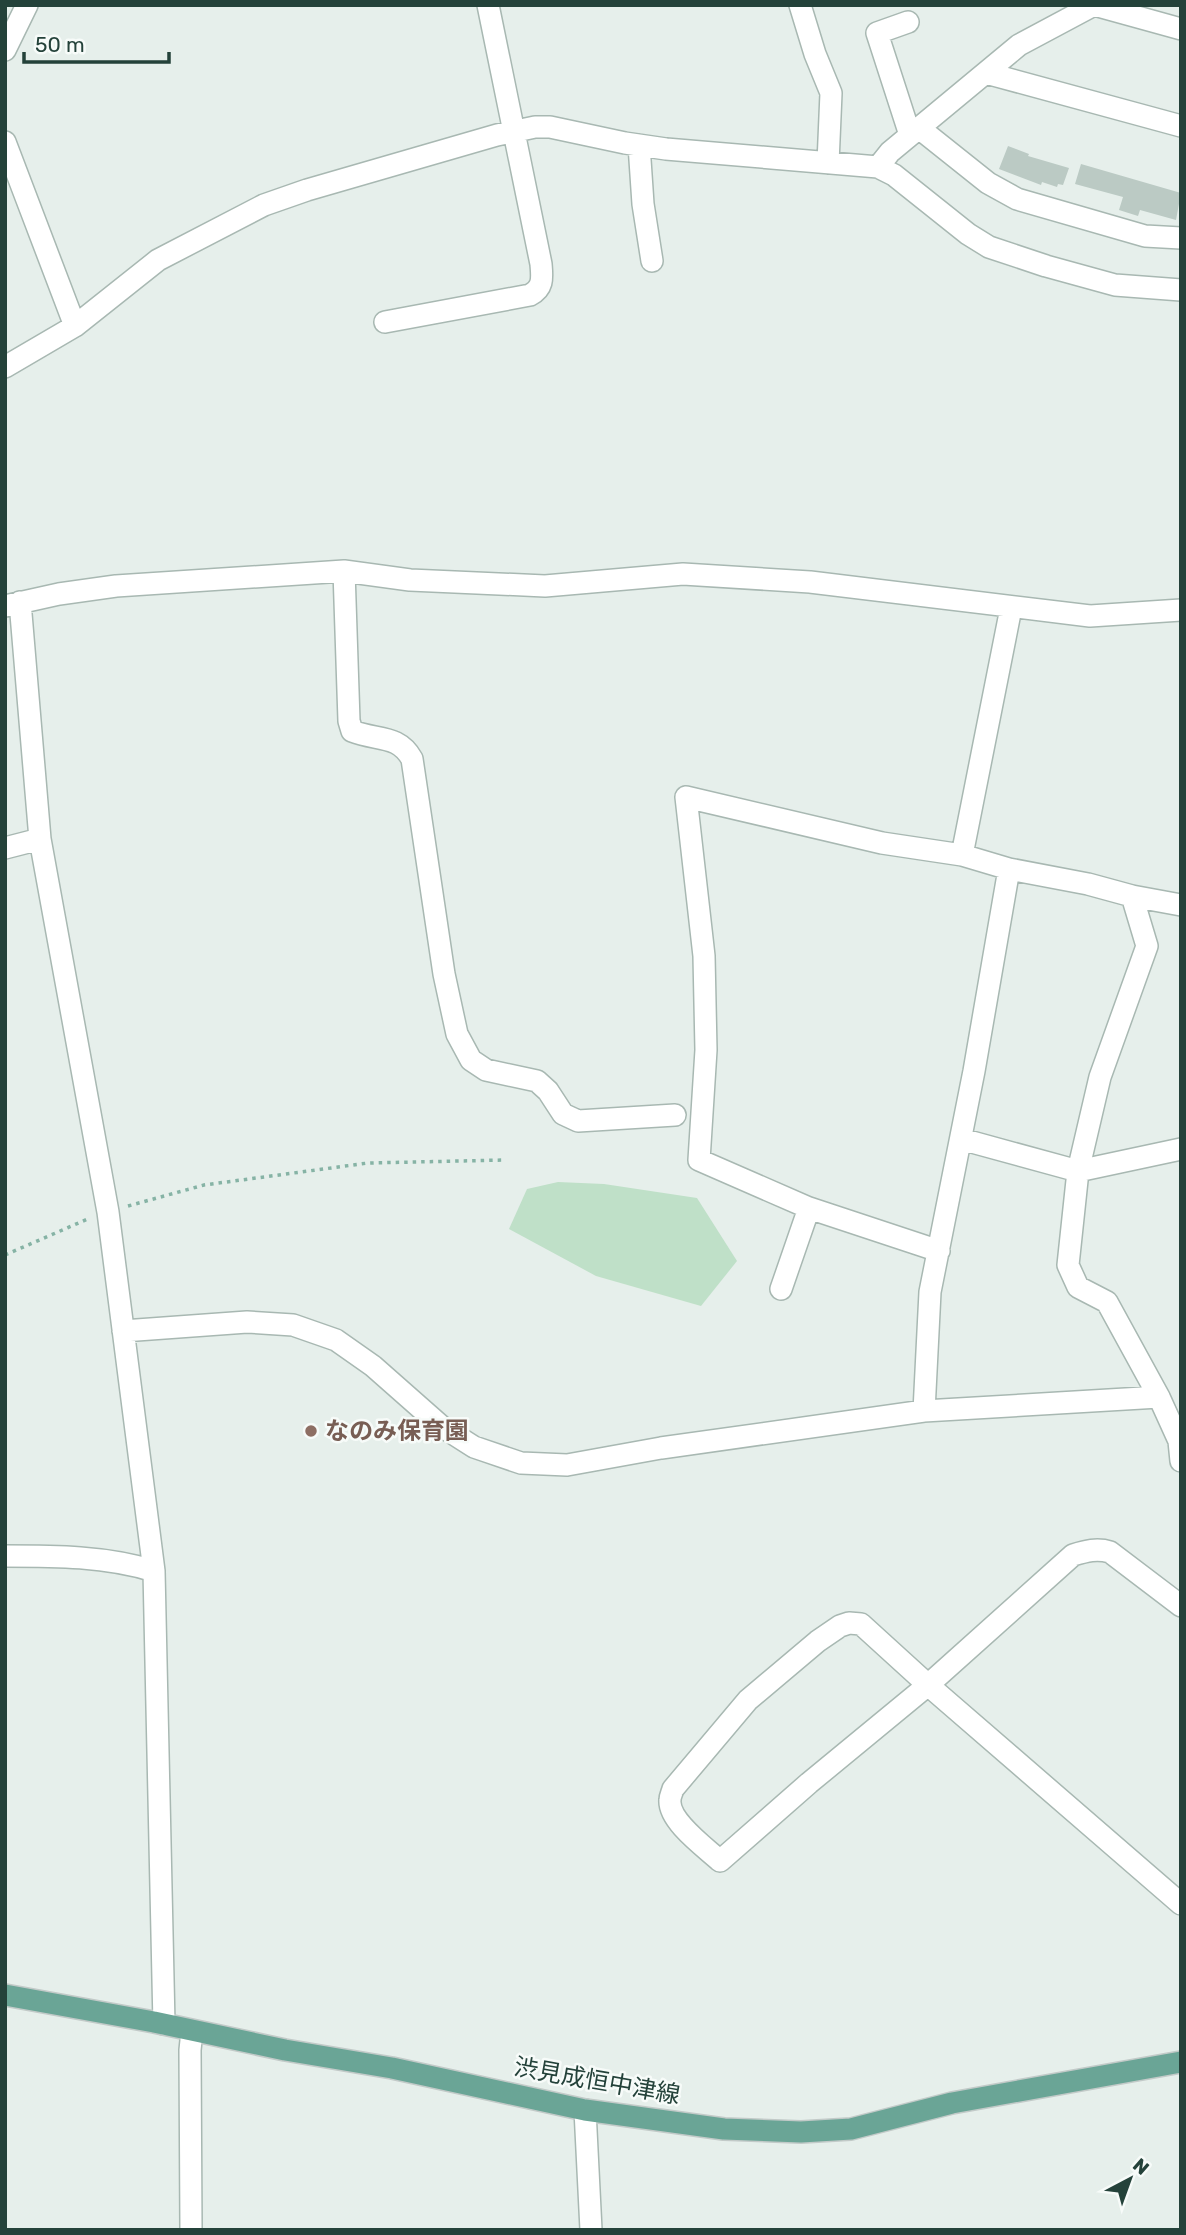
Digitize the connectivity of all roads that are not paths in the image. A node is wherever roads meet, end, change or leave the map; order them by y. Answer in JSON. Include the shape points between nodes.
{"nodes":[{"id":1,"x":22,"y":5,"type":"edge"},
{"id":2,"x":27,"y":5,"type":"edge"},
{"id":3,"x":488,"y":5,"type":"edge"},
{"id":4,"x":800,"y":5,"type":"edge"},
{"id":5,"x":1094,"y":5,"type":"edge"},
{"id":6,"x":5,"y":18,"type":"edge"},
{"id":7,"x":908,"y":22,"type":"dead end"},
{"id":8,"x":1181,"y":29,"type":"edge"},
{"id":9,"x":5,"y":50,"type":"edge"},
{"id":10,"x":986,"y":73,"type":"junction"},
{"id":11,"x":1181,"y":126,"type":"edge"},
{"id":12,"x":514,"y":132,"type":"junction"},
{"id":13,"x":914,"y":132,"type":"junction"},
{"id":14,"x":5,"y":142,"type":"edge"},
{"id":15,"x":639,"y":145,"type":"junction"},
{"id":16,"x":828,"y":163,"type":"junction"},
{"id":17,"x":878,"y":167,"type":"junction"},
{"id":18,"x":1181,"y":237,"type":"edge"},
{"id":19,"x":652,"y":261,"type":"dead end"},
{"id":20,"x":1181,"y":290,"type":"edge"},
{"id":21,"x":385,"y":323,"type":"dead end"},
{"id":22,"x":75,"y":327,"type":"junction"},
{"id":23,"x":5,"y":367,"type":"edge"},
{"id":24,"x":344,"y":571,"type":"junction"},
{"id":25,"x":13,"y":604,"type":"edge"},
{"id":26,"x":1010,"y":608,"type":"junction"},
{"id":27,"x":1181,"y":610,"type":"edge"},
{"id":28,"x":40,"y":839,"type":"junction"},
{"id":29,"x":5,"y":848,"type":"edge"},
{"id":30,"x":962,"y":855,"type":"junction"},
{"id":31,"x":1009,"y":869,"type":"junction"},
{"id":32,"x":1132,"y":896,"type":"junction"},
{"id":33,"x":1181,"y":905,"type":"edge"},
{"id":34,"x":675,"y":1115,"type":"dead end"},
{"id":35,"x":961,"y":1139,"type":"junction"},
{"id":36,"x":1181,"y":1149,"type":"edge"},
{"id":37,"x":1078,"y":1171,"type":"junction"},
{"id":38,"x":809,"y":1208,"type":"junction"},
{"id":39,"x":939,"y":1251,"type":"junction"},
{"id":40,"x":780,"y":1289,"type":"dead end"},
{"id":41,"x":123,"y":1331,"type":"junction"},
{"id":42,"x":1159,"y":1397,"type":"junction"},
{"id":43,"x":924,"y":1411,"type":"junction"},
{"id":44,"x":1181,"y":1461,"type":"edge"},
{"id":45,"x":5,"y":1556,"type":"edge"},
{"id":46,"x":153,"y":1571,"type":"junction"},
{"id":47,"x":1181,"y":1606,"type":"edge"},
{"id":48,"x":928,"y":1685,"type":"junction"},
{"id":49,"x":1181,"y":1904,"type":"edge"},
{"id":50,"x":5,"y":1995,"type":"edge"},
{"id":51,"x":164,"y":2024,"type":"junction"},
{"id":52,"x":192,"y":2031,"type":"junction"},
{"id":53,"x":1181,"y":2062,"type":"edge"},
{"id":54,"x":585,"y":2110,"type":"junction"},
{"id":55,"x":191,"y":2230,"type":"edge"},
{"id":56,"x":591,"y":2230,"type":"edge"}],
"edges":[{"from":1,"to":6,"type":"street"},
{"from":2,"to":9,"type":"street"},
{"from":3,"to":12,"type":"street"},
{"from":4,"to":16,"type":"street","via":[[831,93]]},
{"from":5,"to":8,"type":"street"},
{"from":5,"to":10,"type":"street","via":[[1019,45]]},
{"from":7,"to":13,"type":"street","via":[[877,33]]},
{"from":10,"to":11,"type":"street"},
{"from":10,"to":13,"type":"street"},
{"from":12,"to":15,"type":"street","via":[[550,127]]},
{"from":12,"to":21,"type":"street","via":[[541,264],[540,287],[530,295]]},
{"from":12,"to":22,"type":"street","via":[[264,205],[158,260]]},
{"from":13,"to":17,"type":"street"},
{"from":13,"to":18,"type":"street","via":[[1017,198],[1145,236]]},
{"from":14,"to":22,"type":"street"},
{"from":15,"to":16,"type":"street"},
{"from":15,"to":19,"type":"street"},
{"from":16,"to":17,"type":"street"},
{"from":17,"to":20,"type":"street","via":[[989,247],[1115,285]]},
{"from":22,"to":23,"type":"street"},
{"from":24,"to":25,"type":"street","via":[[116,586]]},
{"from":24,"to":26,"type":"street","via":[[410,580],[545,586],[683,574],[810,582]]},
{"from":24,"to":34,"type":"street","via":[[349,722],[352,732],[398,742],[412,759],[444,974],[457,1034],[471,1059],[486,1070],[537,1081],[563,1114],[578,1121]]},
{"from":25,"to":28,"type":"street"},
{"from":26,"to":27,"type":"street","via":[[1090,616]]},
{"from":26,"to":30,"type":"street"},
{"from":28,"to":29,"type":"street"},
{"from":28,"to":41,"type":"street","via":[[107,1212]]},
{"from":30,"to":31,"type":"street"},
{"from":30,"to":38,"type":"street","via":[[882,843],[686,797],[704,956],[706,1049],[699,1160]]},
{"from":31,"to":32,"type":"street"},
{"from":31,"to":35,"type":"street"},
{"from":32,"to":33,"type":"street"},
{"from":32,"to":37,"type":"street","via":[[1147,946],[1100,1077]]},
{"from":35,"to":37,"type":"street"},
{"from":35,"to":39,"type":"street"},
{"from":36,"to":37,"type":"street"},
{"from":37,"to":42,"type":"street","via":[[1068,1265],[1078,1287],[1107,1302]]},
{"from":38,"to":39,"type":"street"},
{"from":38,"to":40,"type":"street"},
{"from":39,"to":43,"type":"street","via":[[930,1292]]},
{"from":41,"to":43,"type":"street","via":[[247,1322],[293,1325],[336,1340],[441,1426],[474,1447],[521,1463],[567,1465]]},
{"from":41,"to":46,"type":"street"},
{"from":42,"to":43,"type":"street"},
{"from":42,"to":44,"type":"street","via":[[1179,1441]]},
{"from":45,"to":46,"type":"street","via":[[129,1563]]},
{"from":46,"to":51,"type":"street"},
{"from":47,"to":48,"type":"street","via":[[1111,1552],[1087,1550],[1073,1555]]},
{"from":48,"to":48,"type":"street","via":[[720,1861],[674,1816],[669,1801],[673,1789],[739,1710],[840,1626],[861,1625]]},
{"from":48,"to":49,"type":"street"},
{"from":50,"to":51,"type":"main road","name":"渋見成恒中津線"},
{"from":51,"to":52,"type":"main road","name":"渋見成恒中津線"},
{"from":52,"to":54,"type":"main road","name":"渋見成恒中津線"},
{"from":52,"to":55,"type":"street"},
{"from":53,"to":54,"type":"main road","name":"渋見成恒中津線","via":[[952,2104],[851,2129],[723,2129]]},
{"from":54,"to":56,"type":"street"}]}
